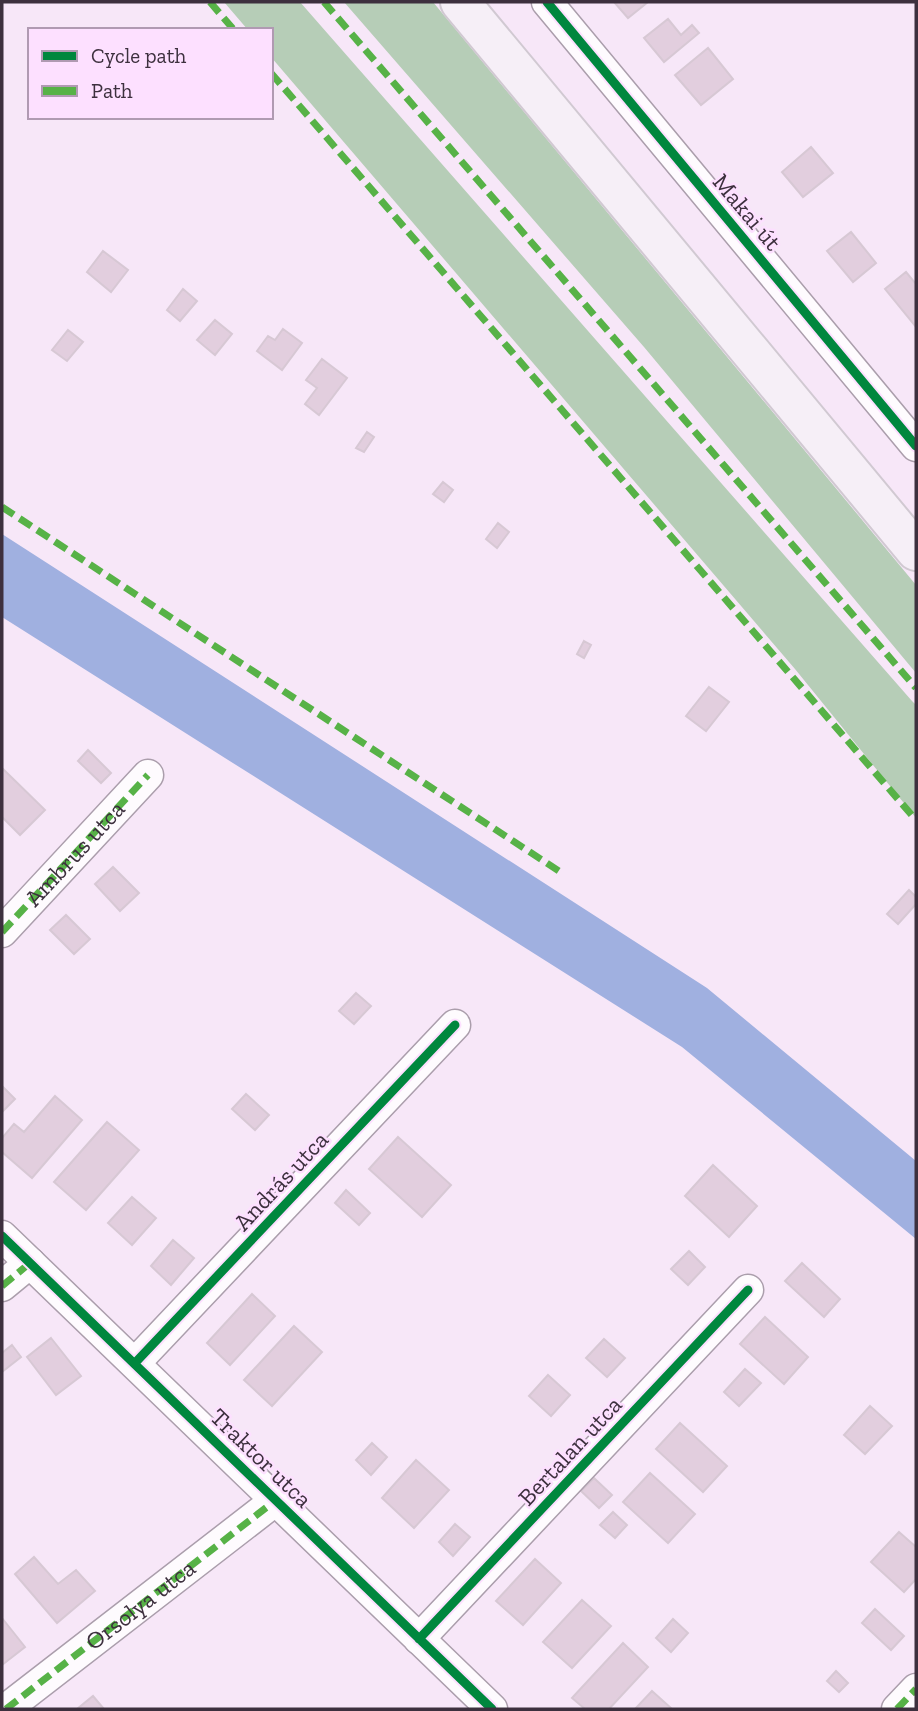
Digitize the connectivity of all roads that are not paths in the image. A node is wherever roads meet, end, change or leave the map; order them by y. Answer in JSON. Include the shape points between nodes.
{"nodes":[{"id":1,"x":460,"y":2,"type":"edge"},
{"id":2,"x":547,"y":2,"type":"edge"},
{"id":3,"x":916,"y":446,"type":"edge"},
{"id":4,"x":916,"y":551,"type":"edge"},
{"id":5,"x":148,"y":775,"type":"dead end"},
{"id":6,"x":2,"y":932,"type":"edge"},
{"id":7,"x":455,"y":1025,"type":"dead end"},
{"id":8,"x":2,"y":1236,"type":"edge"},
{"id":9,"x":30,"y":1263,"type":"junction"},
{"id":10,"x":2,"y":1286,"type":"edge"},
{"id":11,"x":748,"y":1290,"type":"dead end"},
{"id":12,"x":135,"y":1363,"type":"junction"},
{"id":13,"x":276,"y":1500,"type":"junction"},
{"id":14,"x":419,"y":1639,"type":"junction"},
{"id":15,"x":916,"y":1689,"type":"edge"},
{"id":16,"x":6,"y":1709,"type":"edge"},
{"id":17,"x":492,"y":1709,"type":"edge"},
{"id":18,"x":897,"y":1709,"type":"edge"}],
"edges":[{"from":1,"to":4,"type":"main road"},
{"from":2,"to":3,"type":"street","name":"Makai út"},
{"from":5,"to":6,"type":"street","name":"Ambrus utca"},
{"from":7,"to":12,"type":"street","name":"András utca"},
{"from":8,"to":9,"type":"street","name":"Traktor utca"},
{"from":9,"to":10,"type":"street"},
{"from":9,"to":12,"type":"street","name":"Traktor utca"},
{"from":11,"to":14,"type":"street","name":"Bertalan utca"},
{"from":12,"to":13,"type":"street","name":"Traktor utca"},
{"from":13,"to":14,"type":"street","name":"Traktor utca"},
{"from":13,"to":16,"type":"street","name":"Orsolya utca"},
{"from":14,"to":17,"type":"street","name":"Traktor utca"},
{"from":15,"to":18,"type":"street"}]}
